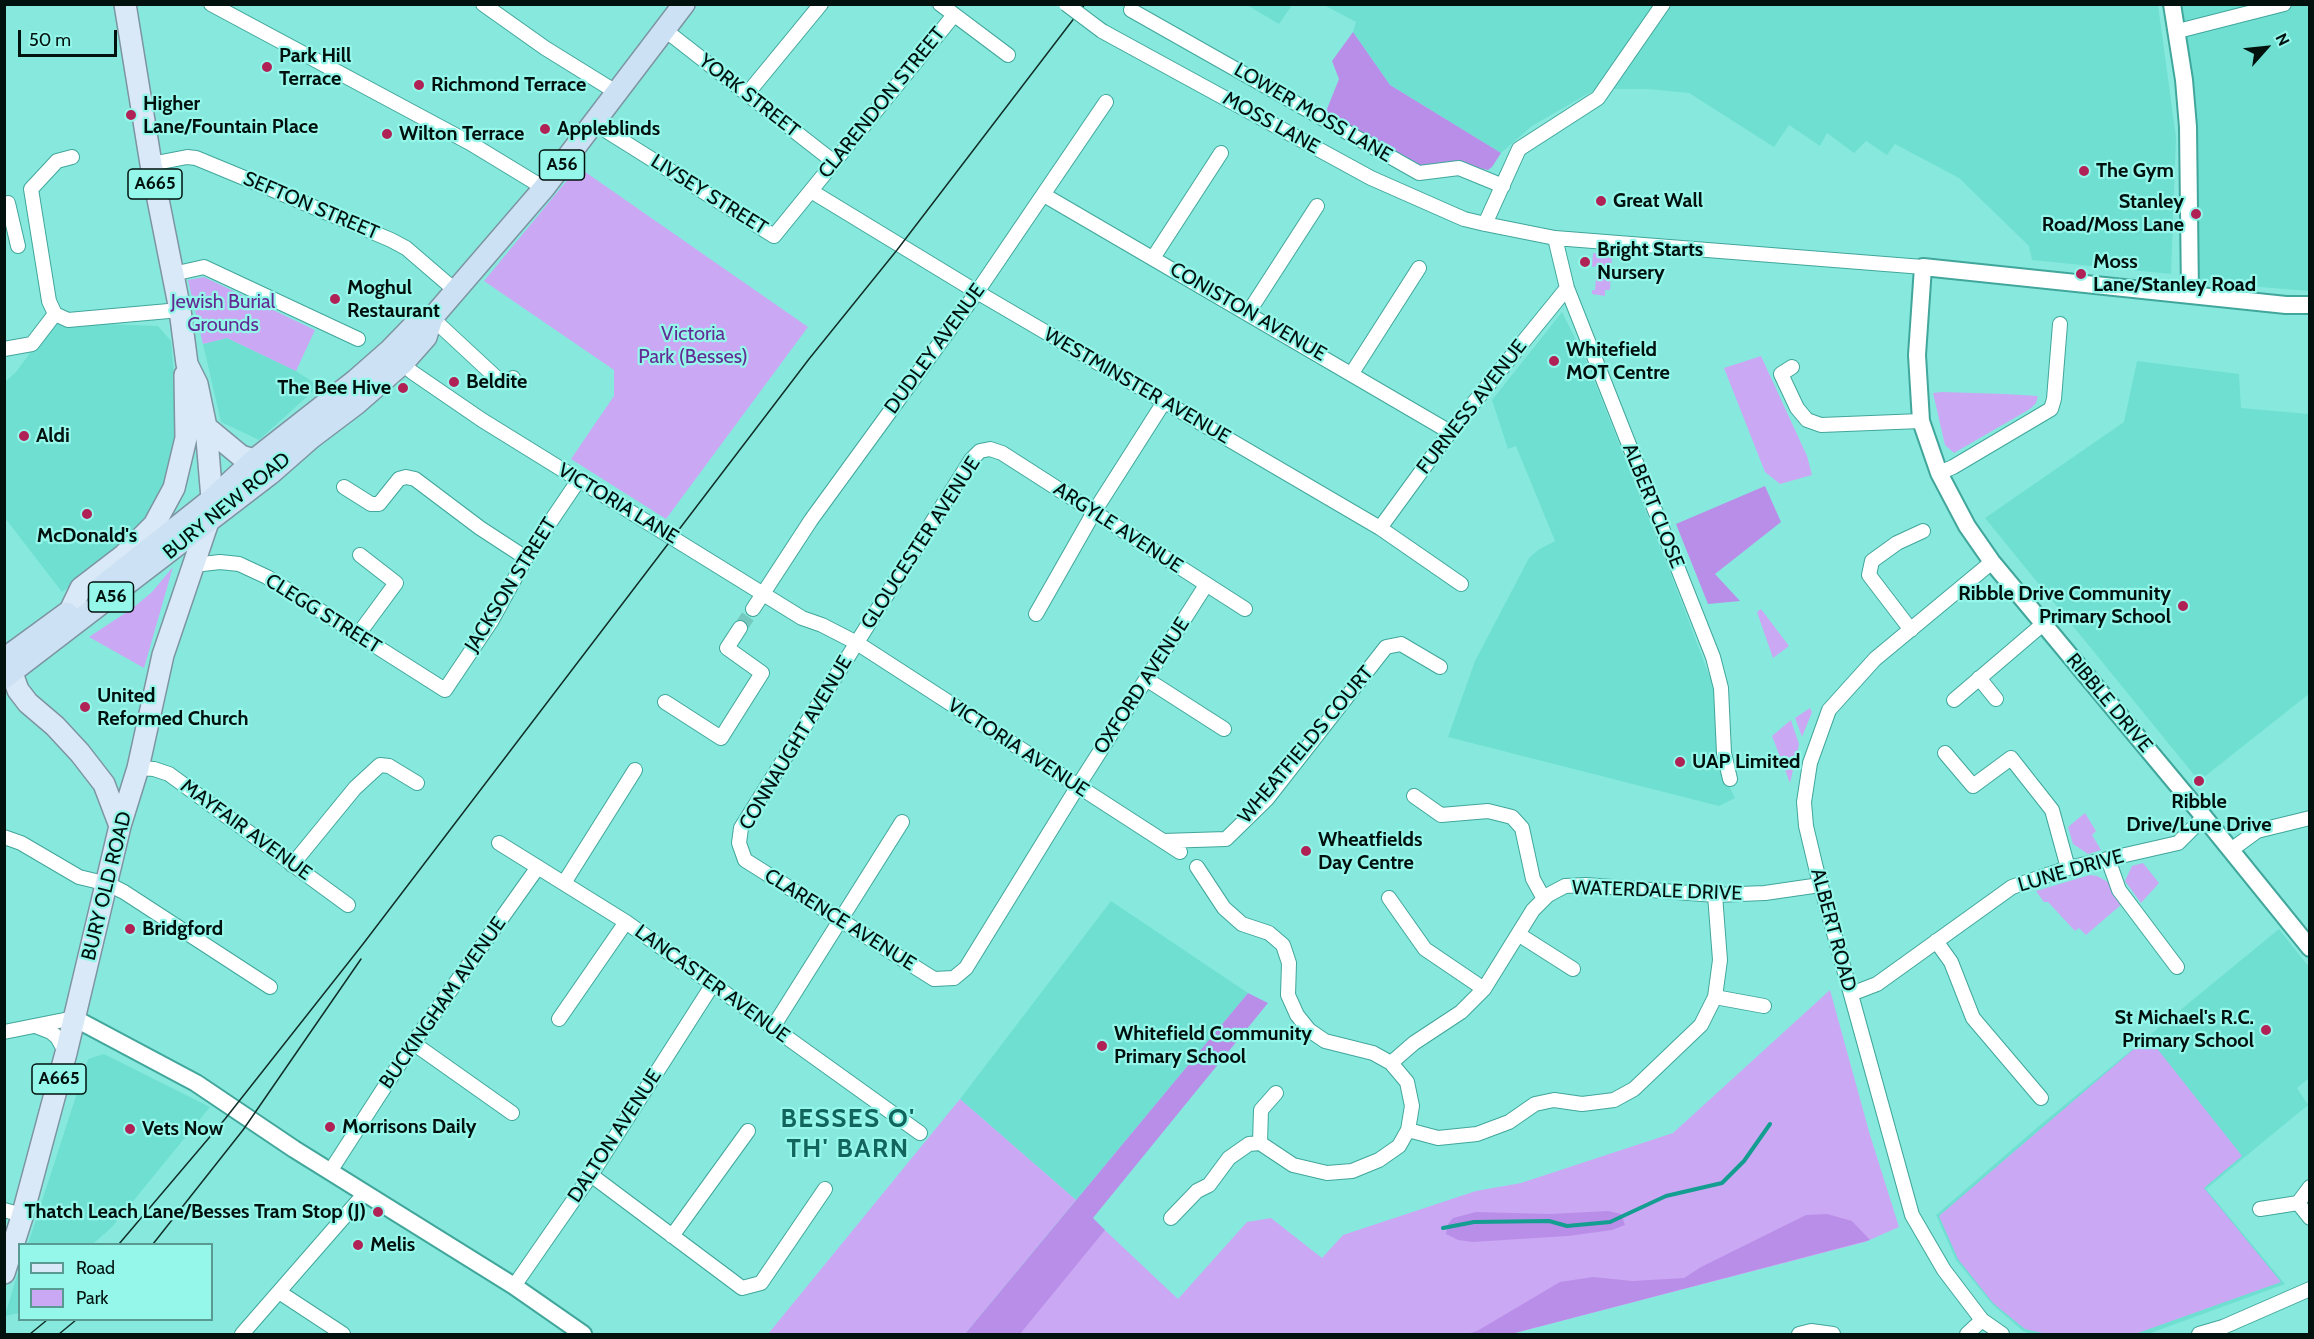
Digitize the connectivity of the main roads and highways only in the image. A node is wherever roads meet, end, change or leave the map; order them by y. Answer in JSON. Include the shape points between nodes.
{"nodes":[{"id":1,"x":125,"y":4,"type":"edge"},
{"id":2,"x":684,"y":4,"type":"edge"},
{"id":3,"x":396,"y":357,"type":"junction"},
{"id":4,"x":187,"y":364,"type":"junction"},
{"id":5,"x":206,"y":427,"type":"junction"},
{"id":6,"x":254,"y":460,"type":"junction"},
{"id":7,"x":211,"y":509,"type":"junction"},
{"id":8,"x":70,"y":611,"type":"junction"},
{"id":9,"x":9,"y":666,"type":"edge"},
{"id":10,"x":4,"y":700,"type":"edge"},
{"id":11,"x":28,"y":703,"type":"junction"},
{"id":12,"x":138,"y":768,"type":"junction"},
{"id":13,"x":104,"y":784,"type":"junction"},
{"id":14,"x":120,"y":826,"type":"junction"},
{"id":15,"x":13,"y":1213,"type":"edge"},
{"id":16,"x":4,"y":1273,"type":"edge"}],
"edges":[{"from":1,"to":4,"type":"main road","number":"A665"},
{"from":2,"to":3,"type":"highway","name":"BURY NEW ROAD","number":"A56","via":[[544,188],[432,318],[426,337]]},
{"from":3,"to":6,"type":"highway","name":"BURY NEW ROAD","number":"A56"},
{"from":3,"to":7,"type":"highway","name":"BURY NEW ROAD","number":"A56","via":[[356,404],[270,474]]},
{"from":4,"to":5,"type":"main road","number":"A665","via":[[197,384]]},
{"from":4,"to":8,"type":"main road","via":[[186,438],[174,489],[154,525],[124,555],[81,588]]},
{"from":5,"to":6,"type":"main road","via":[[241,456]]},
{"from":5,"to":7,"type":"main road","number":"A665"},
{"from":6,"to":7,"type":"highway","name":"BURY NEW ROAD","number":"A56"},
{"from":7,"to":8,"type":"highway","name":"BURY NEW ROAD","number":"A56"},
{"from":7,"to":9,"type":"highway","name":"BURY NEW ROAD","number":"A56"},
{"from":7,"to":12,"type":"main road","name":"BURY OLD ROAD","number":"A665","via":[[163,655]]},
{"from":8,"to":9,"type":"highway","name":"BURY NEW ROAD","number":"A56"},
{"from":9,"to":11,"type":"main road"},
{"from":10,"to":11,"type":"main road"},
{"from":11,"to":13,"type":"main road","via":[[55,726]]},
{"from":12,"to":13,"type":"main road"},
{"from":12,"to":14,"type":"main road","name":"BURY OLD ROAD","number":"A665"},
{"from":13,"to":14,"type":"main road"},
{"from":14,"to":15,"type":"main road","name":"BURY OLD ROAD","number":"A665","via":[[66,1053]]},
{"from":15,"to":16,"type":"main road","name":"BURY OLD ROAD","number":"A665"}]}
